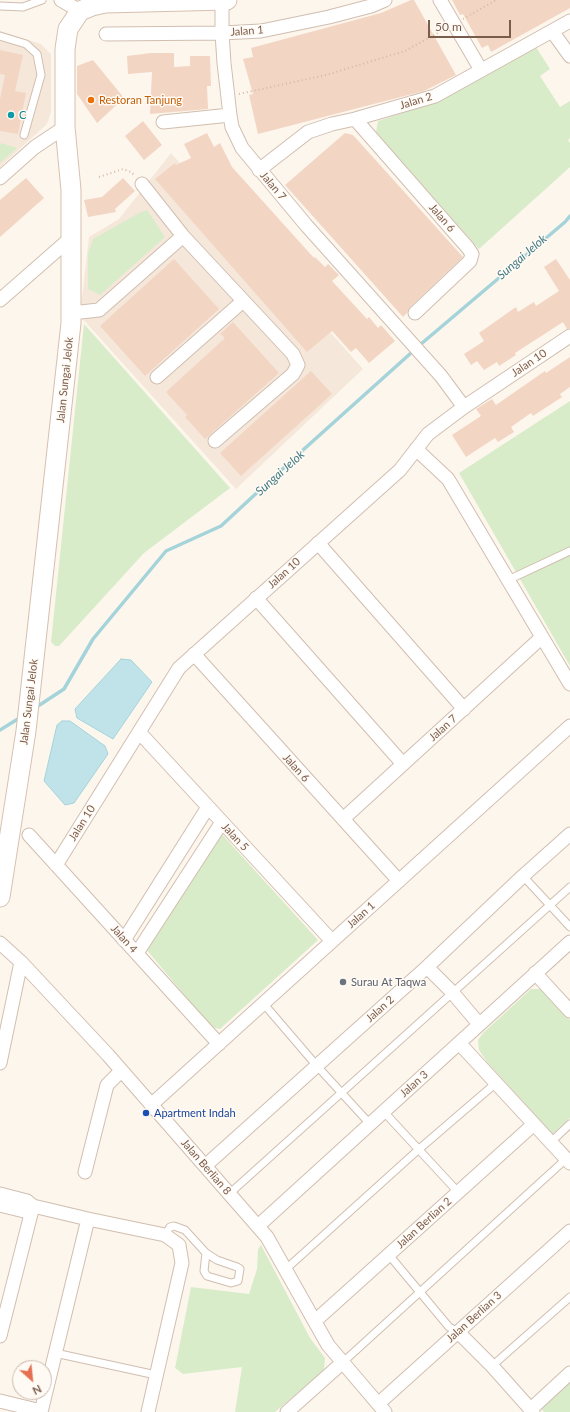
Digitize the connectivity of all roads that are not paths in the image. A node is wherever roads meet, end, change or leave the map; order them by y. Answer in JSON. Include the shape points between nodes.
{"nodes":[{"id":1,"x":42,"y":0,"type":"edge"},
{"id":2,"x":60,"y":0,"type":"edge"},
{"id":3,"x":225,"y":0,"type":"edge"},
{"id":4,"x":385,"y":0,"type":"edge"},
{"id":5,"x":440,"y":0,"type":"edge"},
{"id":6,"x":0,"y":6,"type":"edge"},
{"id":7,"x":80,"y":11,"type":"junction"},
{"id":8,"x":570,"y":21,"type":"edge"},
{"id":9,"x":552,"y":31,"type":"junction"},
{"id":10,"x":222,"y":33,"type":"junction"},
{"id":11,"x":106,"y":34,"type":"dead end"},
{"id":12,"x":0,"y":36,"type":"edge"},
{"id":13,"x":570,"y":56,"type":"edge"},
{"id":14,"x":481,"y":70,"type":"junction"},
{"id":15,"x":230,"y":116,"type":"junction"},
{"id":16,"x":355,"y":119,"type":"junction"},
{"id":17,"x":163,"y":122,"type":"dead end"},
{"id":18,"x":65,"y":127,"type":"junction"},
{"id":19,"x":24,"y":135,"type":"dead end"},
{"id":20,"x":259,"y":170,"type":"junction"},
{"id":21,"x":0,"y":178,"type":"edge"},
{"id":22,"x":142,"y":184,"type":"dead end"},
{"id":23,"x":184,"y":236,"type":"junction"},
{"id":24,"x":72,"y":237,"type":"junction"},
{"id":25,"x":0,"y":300,"type":"edge"},
{"id":26,"x":244,"y":300,"type":"junction"},
{"id":27,"x":71,"y":313,"type":"junction"},
{"id":28,"x":414,"y":313,"type":"dead end"},
{"id":29,"x":570,"y":336,"type":"edge"},
{"id":30,"x":157,"y":377,"type":"dead end"},
{"id":31,"x":464,"y":407,"type":"junction"},
{"id":32,"x":215,"y":441,"type":"dead end"},
{"id":33,"x":416,"y":449,"type":"junction"},
{"id":34,"x":318,"y":543,"type":"junction"},
{"id":35,"x":570,"y":550,"type":"edge"},
{"id":36,"x":508,"y":580,"type":"junction"},
{"id":37,"x":256,"y":598,"type":"junction"},
{"id":38,"x":542,"y":637,"type":"junction"},
{"id":39,"x":194,"y":654,"type":"junction"},
{"id":40,"x":570,"y":684,"type":"edge"},
{"id":41,"x":464,"y":709,"type":"junction"},
{"id":42,"x":570,"y":726,"type":"edge"},
{"id":43,"x":139,"y":732,"type":"junction"},
{"id":44,"x":403,"y":764,"type":"junction"},
{"id":45,"x":208,"y":807,"type":"junction"},
{"id":46,"x":343,"y":819,"type":"junction"},
{"id":47,"x":222,"y":822,"type":"junction"},
{"id":48,"x":570,"y":834,"type":"edge"},
{"id":49,"x":29,"y":835,"type":"dead end"},
{"id":50,"x":56,"y":865,"type":"junction"},
{"id":51,"x":523,"y":876,"type":"junction"},
{"id":52,"x":399,"y":881,"type":"junction"},
{"id":53,"x":570,"y":887,"type":"edge"},
{"id":54,"x":0,"y":897,"type":"edge"},
{"id":55,"x":550,"y":906,"type":"junction"},
{"id":56,"x":570,"y":927,"type":"edge"},
{"id":57,"x":124,"y":940,"type":"junction"},
{"id":58,"x":332,"y":942,"type":"junction"},
{"id":59,"x":570,"y":942,"type":"edge"},
{"id":60,"x":0,"y":943,"type":"edge"},
{"id":61,"x":137,"y":954,"type":"junction"},
{"id":62,"x":21,"y":962,"type":"junction"},
{"id":63,"x":427,"y":966,"type":"junction"},
{"id":64,"x":535,"y":973,"type":"junction"},
{"id":65,"x":452,"y":992,"type":"junction"},
{"id":66,"x":264,"y":1003,"type":"junction"},
{"id":67,"x":570,"y":1010,"type":"edge"},
{"id":68,"x":479,"y":1024,"type":"junction"},
{"id":69,"x":459,"y":1043,"type":"junction"},
{"id":70,"x":219,"y":1044,"type":"junction"},
{"id":71,"x":0,"y":1063,"type":"edge"},
{"id":72,"x":317,"y":1066,"type":"junction"},
{"id":73,"x":121,"y":1071,"type":"junction"},
{"id":74,"x":496,"y":1083,"type":"junction"},
{"id":75,"x":342,"y":1092,"type":"junction"},
{"id":76,"x":151,"y":1105,"type":"junction"},
{"id":77,"x":384,"y":1112,"type":"junction"},
{"id":78,"x":370,"y":1124,"type":"junction"},
{"id":79,"x":534,"y":1124,"type":"junction"},
{"id":80,"x":570,"y":1124,"type":"edge"},
{"id":81,"x":551,"y":1142,"type":"junction"},
{"id":82,"x":418,"y":1150,"type":"junction"},
{"id":83,"x":568,"y":1161,"type":"edge"},
{"id":84,"x":205,"y":1166,"type":"junction"},
{"id":85,"x":85,"y":1172,"type":"dead end"},
{"id":86,"x":458,"y":1192,"type":"junction"},
{"id":87,"x":0,"y":1194,"type":"edge"},
{"id":88,"x":229,"y":1194,"type":"junction"},
{"id":89,"x":0,"y":1205,"type":"edge"},
{"id":90,"x":33,"y":1206,"type":"junction"},
{"id":91,"x":88,"y":1219,"type":"junction"},
{"id":92,"x":258,"y":1226,"type":"junction"},
{"id":93,"x":570,"y":1231,"type":"edge"},
{"id":94,"x":165,"y":1235,"type":"junction"},
{"id":95,"x":206,"y":1253,"type":"junction"},
{"id":96,"x":389,"y":1255,"type":"junction"},
{"id":97,"x":286,"y":1269,"type":"junction"},
{"id":98,"x":420,"y":1292,"type":"junction"},
{"id":99,"x":570,"y":1297,"type":"edge"},
{"id":100,"x":315,"y":1322,"type":"junction"},
{"id":101,"x":458,"y":1332,"type":"junction"},
{"id":102,"x":0,"y":1336,"type":"edge"},
{"id":103,"x":55,"y":1353,"type":"junction"},
{"id":104,"x":342,"y":1363,"type":"junction"},
{"id":105,"x":492,"y":1366,"type":"junction"},
{"id":106,"x":570,"y":1373,"type":"edge"},
{"id":107,"x":156,"y":1376,"type":"junction"},
{"id":108,"x":0,"y":1401,"type":"edge"},
{"id":109,"x":382,"y":1408,"type":"edge"},
{"id":110,"x":41,"y":1411,"type":"edge"},
{"id":111,"x":532,"y":1411,"type":"edge"},
{"id":112,"x":148,"y":1412,"type":"edge"},
{"id":113,"x":287,"y":1412,"type":"edge"}],
"edges":[{"from":1,"to":6,"type":"lane","via":[[23,6]]},
{"from":2,"to":7,"type":"street"},
{"from":3,"to":7,"type":"street","via":[[105,3]]},
{"from":3,"to":10,"type":"street","name":"Jalan 7"},
{"from":4,"to":10,"type":"street","name":"Jalan 1","via":[[329,17],[261,31]]},
{"from":5,"to":14,"type":"street"},
{"from":7,"to":18,"type":"street","name":"Jalan Sungai Jelok","via":[[68,29],[65,49]]},
{"from":8,"to":9,"type":"street","name":"Jalan 2"},
{"from":9,"to":13,"type":"street"},
{"from":9,"to":14,"type":"street","name":"Jalan 2"},
{"from":10,"to":11,"type":"street","name":"Jalan 1"},
{"from":10,"to":15,"type":"street","name":"Jalan 7"},
{"from":12,"to":19,"type":"lane","via":[[26,44],[37,54],[41,75]]},
{"from":14,"to":16,"type":"street","name":"Jalan 2","via":[[435,96]]},
{"from":15,"to":17,"type":"street"},
{"from":15,"to":20,"type":"street","name":"Jalan 7","via":[[242,148]]},
{"from":16,"to":20,"type":"street","name":"Jalan 2","via":[[308,132]]},
{"from":16,"to":28,"type":"street","name":"Jalan 6","via":[[472,254],[470,261]]},
{"from":18,"to":21,"type":"street","via":[[35,147]]},
{"from":18,"to":24,"type":"street","name":"Jalan Sungai Jelok","via":[[72,190]]},
{"from":20,"to":31,"type":"street","name":"Jalan 7","via":[[441,376]]},
{"from":22,"to":23,"type":"street"},
{"from":23,"to":26,"type":"street"},
{"from":23,"to":27,"type":"street","via":[[99,310]]},
{"from":24,"to":25,"type":"street"},
{"from":24,"to":27,"type":"street","name":"Jalan Sungai Jelok"},
{"from":26,"to":30,"type":"street"},
{"from":26,"to":32,"type":"street","via":[[293,354],[298,365],[294,374]]},
{"from":27,"to":54,"type":"street","name":"Jalan Sungai Jelok","via":[[32,683]]},
{"from":29,"to":31,"type":"street","name":"Jalan 10"},
{"from":31,"to":33,"type":"street","name":"Jalan 10","via":[[428,434]]},
{"from":33,"to":34,"type":"street","name":"Jalan 10","via":[[400,470]]},
{"from":33,"to":36,"type":"street","via":[[448,479]]},
{"from":34,"to":37,"type":"street","name":"Jalan 10"},
{"from":34,"to":41,"type":"street"},
{"from":35,"to":36,"type":"lane"},
{"from":36,"to":38,"type":"street"},
{"from":37,"to":39,"type":"street","name":"Jalan 10"},
{"from":37,"to":44,"type":"street"},
{"from":38,"to":40,"type":"street"},
{"from":38,"to":41,"type":"street","name":"Jalan 7"},
{"from":39,"to":43,"type":"street","name":"Jalan 10","via":[[179,668]]},
{"from":39,"to":46,"type":"street","name":"Jalan 6"},
{"from":41,"to":44,"type":"street","name":"Jalan 7"},
{"from":42,"to":52,"type":"street","name":"Jalan 1"},
{"from":43,"to":45,"type":"street","name":"Jalan 5"},
{"from":43,"to":50,"type":"street","name":"Jalan 10"},
{"from":44,"to":46,"type":"street","name":"Jalan 7"},
{"from":45,"to":47,"type":"street","name":"Jalan 5"},
{"from":45,"to":57,"type":"street"},
{"from":46,"to":52,"type":"street","name":"Jalan 6"},
{"from":47,"to":58,"type":"street","name":"Jalan 5"},
{"from":47,"to":61,"type":"street"},
{"from":48,"to":51,"type":"street","name":"Jalan 2"},
{"from":49,"to":50,"type":"street","name":"Jalan 4"},
{"from":50,"to":57,"type":"street","name":"Jalan 4"},
{"from":51,"to":55,"type":"lane"},
{"from":51,"to":63,"type":"street","name":"Jalan 2"},
{"from":52,"to":58,"type":"street","name":"Jalan 1"},
{"from":53,"to":55,"type":"lane"},
{"from":55,"to":56,"type":"lane"},
{"from":55,"to":65,"type":"lane"},
{"from":57,"to":61,"type":"street","name":"Jalan 4"},
{"from":58,"to":66,"type":"street","name":"Jalan 1"},
{"from":59,"to":64,"type":"street","name":"Jalan 3"},
{"from":60,"to":62,"type":"street","name":"Jalan Berlian 8"},
{"from":61,"to":70,"type":"street","name":"Jalan 4"},
{"from":62,"to":71,"type":"street"},
{"from":62,"to":73,"type":"street","name":"Jalan Berlian 8"},
{"from":63,"to":65,"type":"street"},
{"from":63,"to":72,"type":"street","name":"Jalan 2"},
{"from":64,"to":67,"type":"street"},
{"from":64,"to":68,"type":"street","name":"Jalan 3"},
{"from":65,"to":68,"type":"street"},
{"from":65,"to":75,"type":"lane"},
{"from":66,"to":70,"type":"street","name":"Jalan 1"},
{"from":66,"to":72,"type":"lane"},
{"from":68,"to":69,"type":"street","name":"Jalan 3"},
{"from":69,"to":74,"type":"street"},
{"from":69,"to":77,"type":"street","name":"Jalan 3"},
{"from":70,"to":76,"type":"street","name":"Jalan 1"},
{"from":72,"to":75,"type":"lane"},
{"from":72,"to":84,"type":"street","name":"Jalan 2"},
{"from":73,"to":76,"type":"street","name":"Jalan Berlian 8"},
{"from":73,"to":85,"type":"street","via":[[106,1084]]},
{"from":74,"to":79,"type":"street"},
{"from":74,"to":82,"type":"lane"},
{"from":75,"to":78,"type":"lane"},
{"from":75,"to":88,"type":"lane"},
{"from":76,"to":84,"type":"street","name":"Jalan Berlian 8"},
{"from":77,"to":78,"type":"street","name":"Jalan 3"},
{"from":77,"to":82,"type":"lane"},
{"from":78,"to":92,"type":"street","name":"Jalan 3"},
{"from":79,"to":81,"type":"street"},
{"from":79,"to":86,"type":"street","name":"Jalan Berlian 2"},
{"from":80,"to":81,"type":"lane"},
{"from":81,"to":83,"type":"street"},
{"from":82,"to":86,"type":"lane"},
{"from":82,"to":97,"type":"lane"},
{"from":83,"to":98,"type":"lane"},
{"from":84,"to":88,"type":"street","name":"Jalan Berlian 8"},
{"from":86,"to":96,"type":"street","name":"Jalan Berlian 2"},
{"from":87,"to":90,"type":"street","via":[[27,1201]]},
{"from":88,"to":92,"type":"street","name":"Jalan Berlian 8"},
{"from":89,"to":90,"type":"street","via":[[24,1210]]},
{"from":90,"to":91,"type":"street"},
{"from":90,"to":102,"type":"street"},
{"from":91,"to":94,"type":"street"},
{"from":91,"to":103,"type":"street"},
{"from":92,"to":97,"type":"street","name":"Jalan Berlian 8"},
{"from":93,"to":101,"type":"street","name":"Jalan Berlian 3"},
{"from":94,"to":95,"type":"lane","via":[[174,1226],[185,1230]]},
{"from":94,"to":107,"type":"street","via":[[180,1245],[182,1263]]},
{"from":95,"to":95,"type":"lane","via":[[217,1260],[237,1266],[240,1269],[238,1281],[231,1283],[207,1276],[204,1271]]},
{"from":96,"to":98,"type":"lane"},
{"from":96,"to":100,"type":"street","name":"Jalan Berlian 2"},
{"from":97,"to":100,"type":"street","name":"Jalan Berlian 8"},
{"from":98,"to":101,"type":"lane","via":[[449,1327]]},
{"from":98,"to":104,"type":"lane"},
{"from":99,"to":105,"type":"lane"},
{"from":100,"to":104,"type":"street","name":"Jalan Berlian 8"},
{"from":101,"to":105,"type":"street"},
{"from":101,"to":109,"type":"street","name":"Jalan Berlian 3"},
{"from":103,"to":107,"type":"lane"},
{"from":103,"to":110,"type":"street"},
{"from":104,"to":109,"type":"street","name":"Jalan Berlian 8"},
{"from":104,"to":113,"type":"street"},
{"from":105,"to":111,"type":"street"},
{"from":106,"to":111,"type":"street"},
{"from":107,"to":112,"type":"street"},
{"from":108,"to":110,"type":"street"}]}
